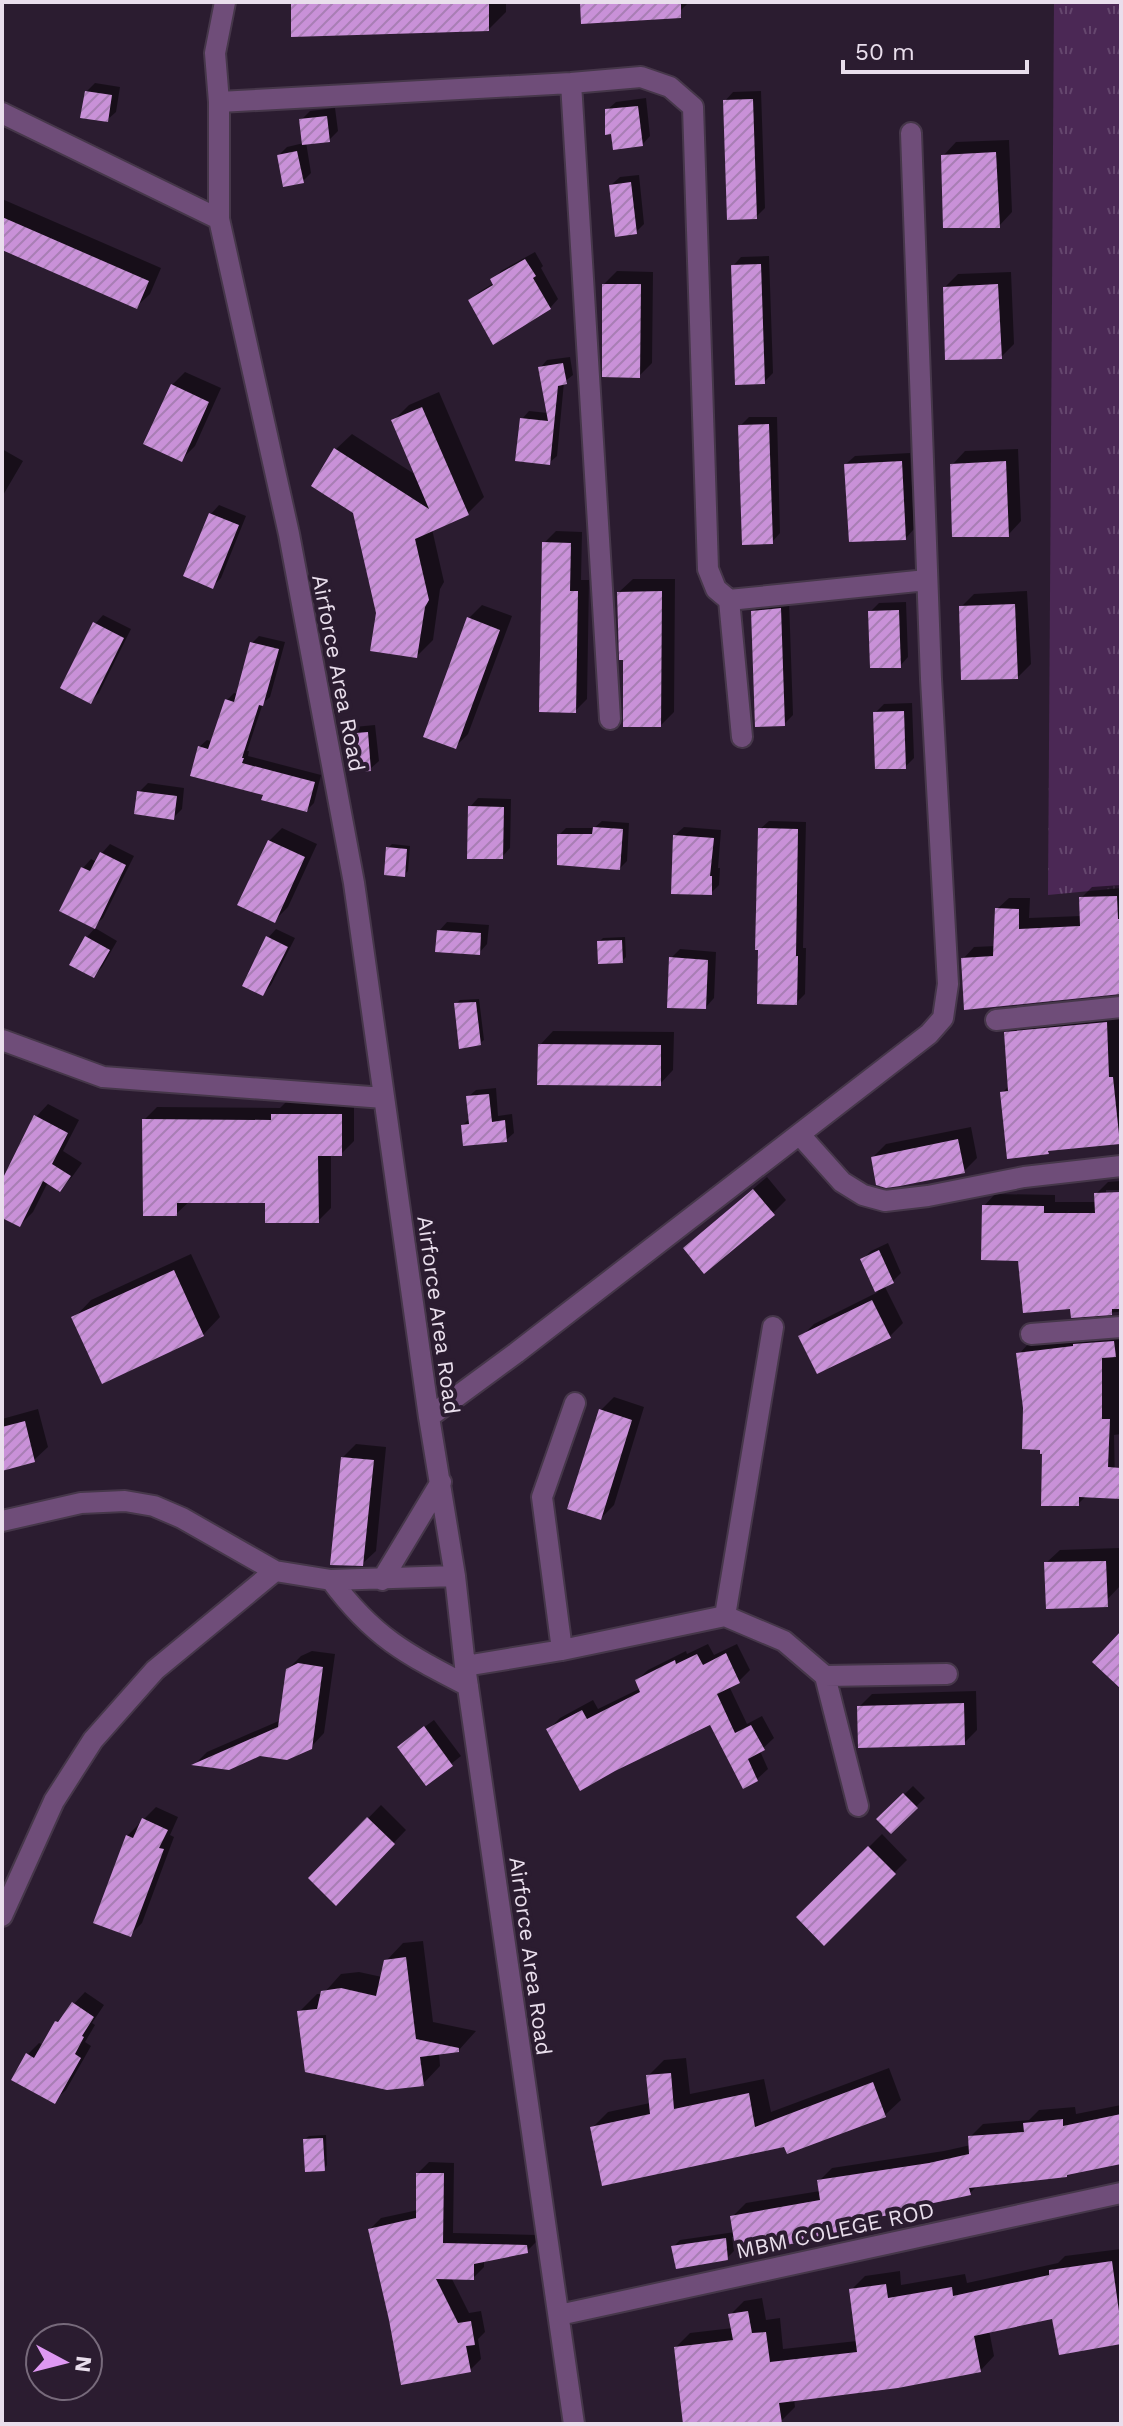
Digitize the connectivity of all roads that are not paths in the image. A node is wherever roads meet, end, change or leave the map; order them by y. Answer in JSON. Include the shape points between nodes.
{"nodes":[{"id":1,"x":225,"y":2,"type":"edge"},
{"id":2,"x":571,"y":83,"type":"junction"},
{"id":3,"x":219,"y":102,"type":"junction"},
{"id":4,"x":2,"y":113,"type":"edge"},
{"id":5,"x":911,"y":133,"type":"dead end"},
{"id":6,"x":219,"y":219,"type":"junction"},
{"id":7,"x":927,"y":580,"type":"junction"},
{"id":8,"x":729,"y":600,"type":"junction"},
{"id":9,"x":610,"y":719,"type":"dead end"},
{"id":10,"x":742,"y":737,"type":"dead end"},
{"id":11,"x":1121,"y":1007,"type":"edge"},
{"id":12,"x":996,"y":1020,"type":"dead end"},
{"id":13,"x":2,"y":1040,"type":"edge"},
{"id":14,"x":384,"y":1098,"type":"junction"},
{"id":15,"x":800,"y":1135,"type":"junction"},
{"id":16,"x":1121,"y":1166,"type":"edge"},
{"id":17,"x":773,"y":1327,"type":"dead end"},
{"id":18,"x":1121,"y":1327,"type":"edge"},
{"id":19,"x":1031,"y":1334,"type":"dead end"},
{"id":20,"x":575,"y":1403,"type":"dead end"},
{"id":21,"x":429,"y":1417,"type":"junction"},
{"id":22,"x":441,"y":1482,"type":"junction"},
{"id":23,"x":2,"y":1521,"type":"edge"},
{"id":24,"x":275,"y":1571,"type":"junction"},
{"id":25,"x":455,"y":1576,"type":"junction"},
{"id":26,"x":331,"y":1580,"type":"junction"},
{"id":27,"x":382,"y":1580,"type":"junction"},
{"id":28,"x":725,"y":1616,"type":"junction"},
{"id":29,"x":562,"y":1650,"type":"junction"},
{"id":30,"x":947,"y":1674,"type":"dead end"},
{"id":31,"x":466,"y":1676,"type":"junction"},
{"id":32,"x":825,"y":1676,"type":"junction"},
{"id":33,"x":858,"y":1806,"type":"dead end"},
{"id":34,"x":2,"y":1916,"type":"edge"},
{"id":35,"x":1121,"y":2193,"type":"edge"},
{"id":36,"x":559,"y":2315,"type":"junction"},
{"id":37,"x":574,"y":2424,"type":"edge"}],
"edges":[{"from":1,"to":3,"type":"street","name":"Airforce Area Road","via":[[215,53]]},
{"from":2,"to":3,"type":"street"},
{"from":2,"to":8,"type":"street","via":[[641,77],[670,87],[693,107],[708,569],[716,589]]},
{"from":2,"to":9,"type":"street"},
{"from":3,"to":6,"type":"street","name":"Airforce Area Road"},
{"from":4,"to":6,"type":"street"},
{"from":5,"to":7,"type":"street"},
{"from":6,"to":14,"type":"street","name":"Airforce Area Road","via":[[289,534],[349,852]]},
{"from":7,"to":8,"type":"street"},
{"from":7,"to":15,"type":"street","via":[[948,984],[943,1018]]},
{"from":8,"to":10,"type":"street"},
{"from":11,"to":12,"type":"street"},
{"from":13,"to":14,"type":"street","via":[[103,1077]]},
{"from":14,"to":21,"type":"street","name":"Airforce Area Road"},
{"from":15,"to":16,"type":"street","via":[[842,1182],[885,1201]]},
{"from":15,"to":21,"type":"street"},
{"from":17,"to":28,"type":"street"},
{"from":18,"to":19,"type":"street"},
{"from":20,"to":29,"type":"street","via":[[542,1497]]},
{"from":21,"to":22,"type":"street","name":"Airforce Area Road"},
{"from":22,"to":25,"type":"street","name":"Airforce Area Road"},
{"from":22,"to":27,"type":"street"},
{"from":23,"to":24,"type":"street","via":[[81,1503],[154,1506]]},
{"from":24,"to":26,"type":"street"},
{"from":24,"to":34,"type":"street","via":[[155,1670],[93,1740],[54,1801]]},
{"from":25,"to":27,"type":"street"},
{"from":25,"to":31,"type":"street","name":"Airforce Area Road"},
{"from":26,"to":27,"type":"street"},
{"from":26,"to":31,"type":"street","via":[[378,1634],[409,1656]]},
{"from":28,"to":29,"type":"street"},
{"from":28,"to":32,"type":"street","via":[[784,1641]]},
{"from":29,"to":31,"type":"street"},
{"from":30,"to":32,"type":"street"},
{"from":31,"to":36,"type":"street","name":"Airforce Area Road"},
{"from":32,"to":33,"type":"street"},
{"from":35,"to":36,"type":"street","name":"MBM COLEGE ROD"},
{"from":36,"to":37,"type":"street","name":"Airforce Area Road"}]}
